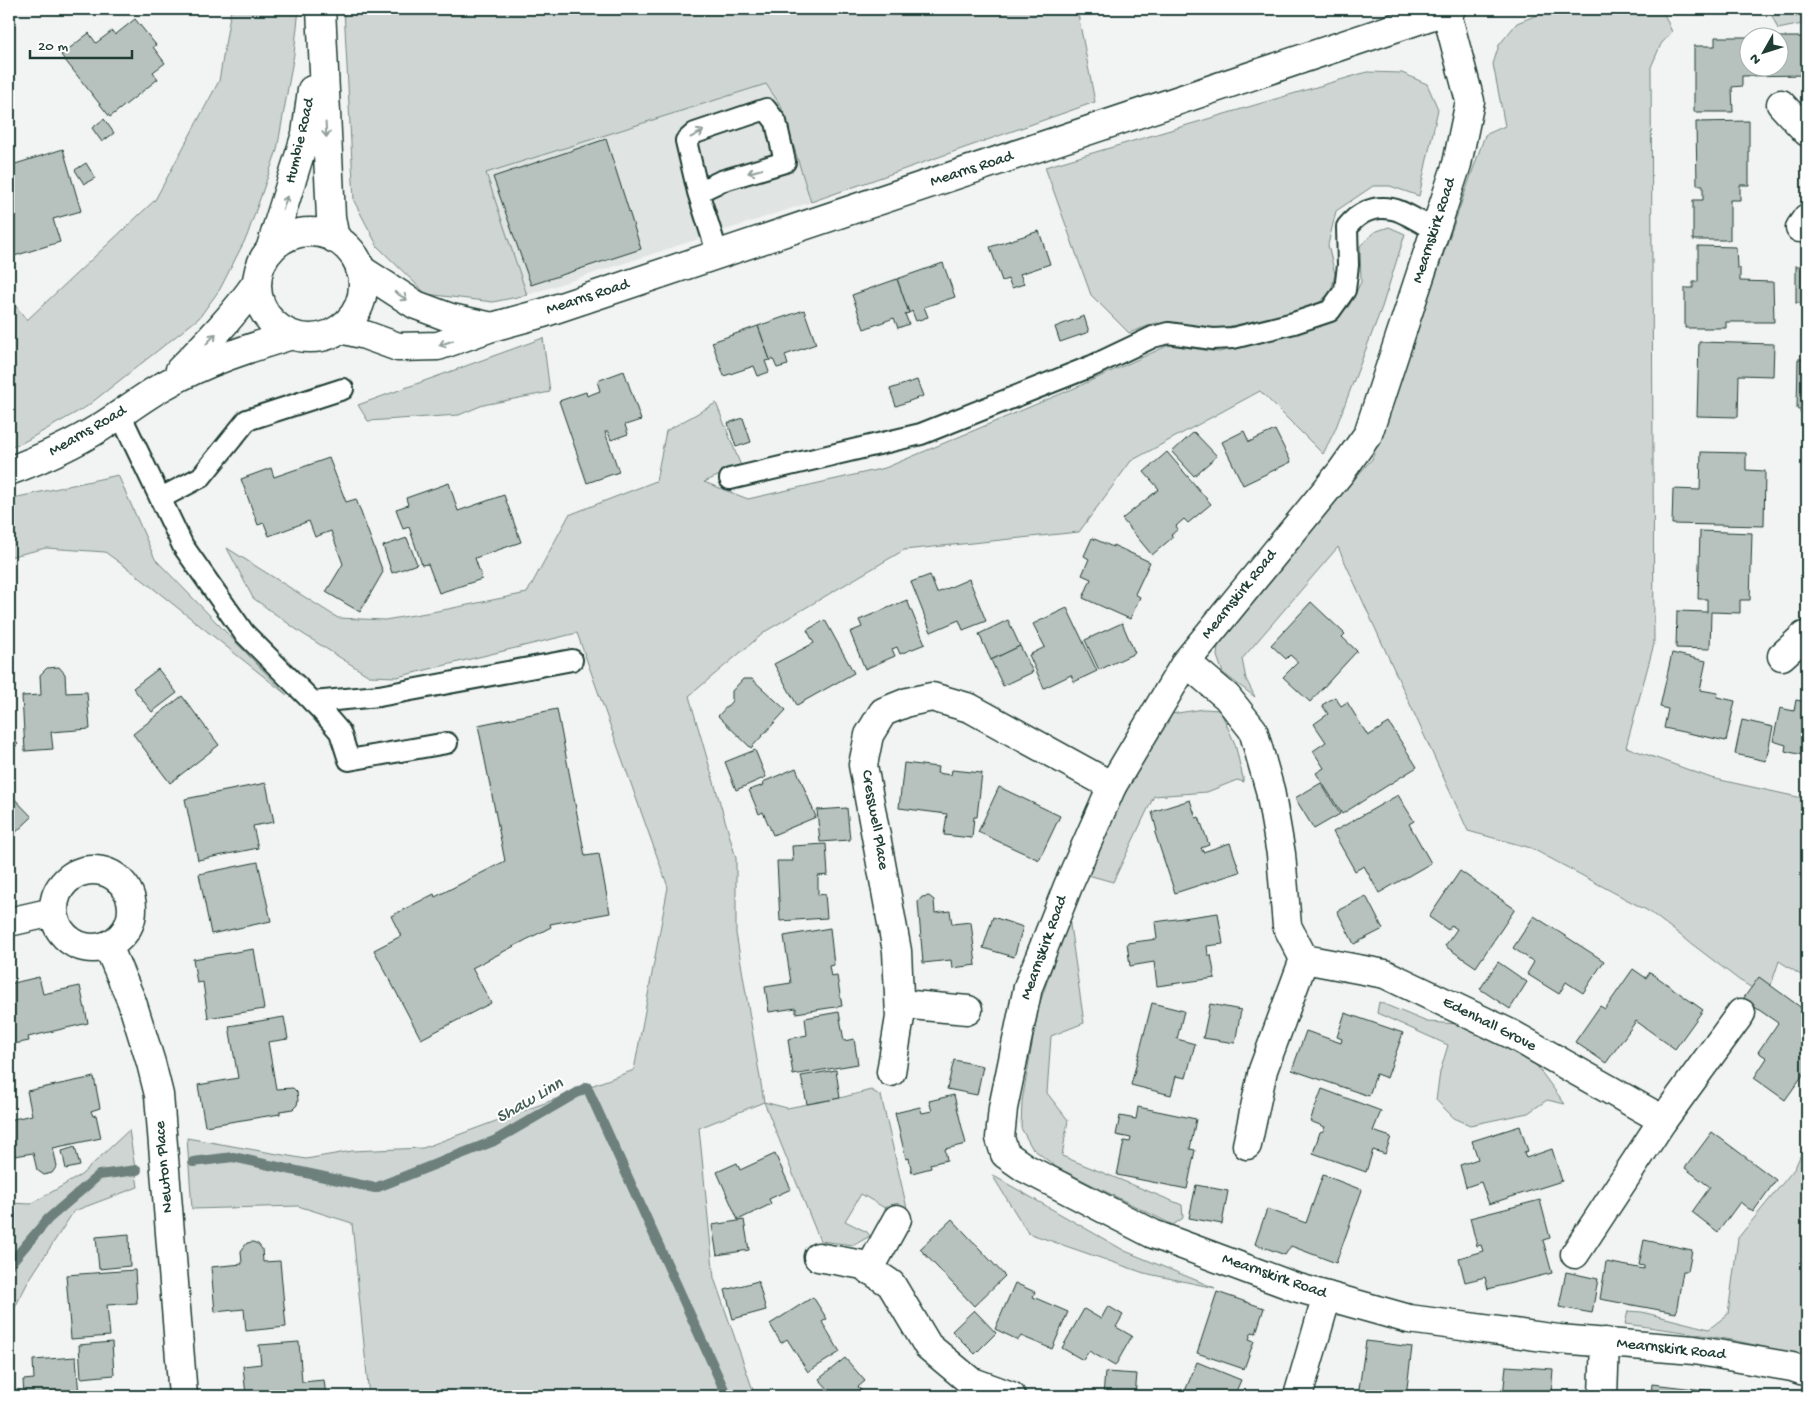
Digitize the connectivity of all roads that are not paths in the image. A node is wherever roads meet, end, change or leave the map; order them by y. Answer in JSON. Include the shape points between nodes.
{"nodes":[{"id":1,"x":1448,"y":10,"type":"edge"},
{"id":2,"x":321,"y":19,"type":"edge"},
{"id":3,"x":1781,"y":104,"type":"dead end"},
{"id":4,"x":1807,"y":132,"type":"edge"},
{"id":5,"x":698,"y":192,"type":"junction"},
{"id":6,"x":1436,"y":230,"type":"junction"},
{"id":7,"x":335,"y":239,"type":"junction"},
{"id":8,"x":270,"y":250,"type":"junction"},
{"id":9,"x":718,"y":255,"type":"junction"},
{"id":10,"x":360,"y":269,"type":"junction"},
{"id":11,"x":257,"y":282,"type":"junction"},
{"id":12,"x":492,"y":327,"type":"junction"},
{"id":13,"x":340,"y":329,"type":"junction"},
{"id":14,"x":292,"y":335,"type":"junction"},
{"id":15,"x":164,"y":385,"type":"junction"},
{"id":16,"x":343,"y":389,"type":"dead end"},
{"id":17,"x":120,"y":414,"type":"junction"},
{"id":18,"x":9,"y":471,"type":"edge"},
{"id":19,"x":730,"y":479,"type":"dead end"},
{"id":20,"x":161,"y":498,"type":"junction"},
{"id":21,"x":1807,"y":635,"type":"edge"},
{"id":22,"x":1782,"y":656,"type":"dead end"},
{"id":23,"x":572,"y":660,"type":"dead end"},
{"id":24,"x":1186,"y":662,"type":"junction"},
{"id":25,"x":313,"y":702,"type":"junction"},
{"id":26,"x":447,"y":743,"type":"dead end"},
{"id":27,"x":1112,"y":786,"type":"junction"},
{"id":28,"x":53,"y":912,"type":"junction"},
{"id":29,"x":9,"y":922,"type":"edge"},
{"id":30,"x":108,"y":946,"type":"junction"},
{"id":31,"x":1304,"y":959,"type":"junction"},
{"id":32,"x":900,"y":1004,"type":"junction"},
{"id":33,"x":968,"y":1010,"type":"dead end"},
{"id":34,"x":1741,"y":1013,"type":"dead end"},
{"id":35,"x":891,"y":1072,"type":"dead end"},
{"id":36,"x":1662,"y":1120,"type":"junction"},
{"id":37,"x":1247,"y":1145,"type":"dead end"},
{"id":38,"x":897,"y":1219,"type":"dead end"},
{"id":39,"x":1575,"y":1254,"type":"dead end"},
{"id":40,"x":818,"y":1257,"type":"dead end"},
{"id":41,"x":869,"y":1270,"type":"junction"},
{"id":42,"x":1327,"y":1296,"type":"junction"},
{"id":43,"x":1605,"y":1342,"type":"junction"},
{"id":44,"x":1807,"y":1372,"type":"edge"},
{"id":45,"x":183,"y":1396,"type":"edge"},
{"id":46,"x":1011,"y":1396,"type":"edge"},
{"id":47,"x":1298,"y":1396,"type":"edge"},
{"id":48,"x":1603,"y":1396,"type":"edge"}],
"edges":[{"from":1,"to":6,"type":"street","name":"Mearnskirk Road","via":[[1470,102],[1457,164]]},
{"from":1,"to":9,"type":"street","name":"Mearns Road"},
{"from":2,"to":7,"type":"street","name":"Humbie Road","one_way":true},
{"from":8,"to":2,"type":"street","name":"Humbie Road","one_way":true,"via":[[306,134]]},
{"from":3,"to":4,"type":"street"},
{"from":5,"to":5,"type":"lane","one_way":true,"via":[[686,141],[695,132],[766,109],[776,122],[786,162],[720,181]]},
{"from":5,"to":9,"type":"lane"},
{"from":6,"to":19,"type":"lane","via":[[1393,208],[1369,210],[1356,216],[1347,227],[1345,290],[1330,311],[1233,338],[1168,334],[1153,337],[1092,366],[921,434]]},
{"from":6,"to":24,"type":"street","name":"Mearnskirk Road","via":[[1368,434],[1341,472]]},
{"from":7,"to":8,"type":"street","via":[[319,233],[301,233],[284,239]]},
{"from":7,"to":10,"type":"street","via":[[355,257]]},
{"from":8,"to":11,"type":"street","via":[[261,265]]},
{"from":9,"to":12,"type":"street","name":"Mearns Road"},
{"from":10,"to":12,"type":"street","name":"Mearns Road","one_way":true,"via":[[416,305],[451,318]]},
{"from":10,"to":13,"type":"street","via":[[363,286],[360,302]]},
{"from":11,"to":14,"type":"street","via":[[259,299],[266,315],[277,327]]},
{"from":15,"to":11,"type":"street","name":"Mearns Road","one_way":true,"via":[[211,340]]},
{"from":12,"to":13,"type":"street","name":"Mearns Road","one_way":true,"via":[[438,346],[398,347]]},
{"from":13,"to":14,"type":"street","via":[[325,336]]},
{"from":14,"to":15,"type":"street","name":"Mearns Road","via":[[222,358]]},
{"from":15,"to":17,"type":"street","name":"Mearns Road"},
{"from":16,"to":20,"type":"lane","via":[[247,420],[201,477]]},
{"from":17,"to":18,"type":"street","name":"Mearns Road","via":[[48,456]]},
{"from":17,"to":20,"type":"lane"},
{"from":20,"to":25,"type":"lane","via":[[183,546],[244,633]]},
{"from":21,"to":22,"type":"street"},
{"from":23,"to":25,"type":"lane","via":[[379,696]]},
{"from":24,"to":27,"type":"street","name":"Mearnskirk Road"},
{"from":24,"to":31,"type":"street","via":[[1227,697],[1253,730],[1270,790],[1281,854],[1287,926]]},
{"from":25,"to":26,"type":"lane","via":[[340,732],[349,760]]},
{"from":27,"to":32,"type":"street","name":"Cresswell Place","via":[[970,708],[932,697],[883,712],[869,735],[863,765],[897,951]]},
{"from":27,"to":42,"type":"street","name":"Mearnskirk Road","via":[[1028,987],[1003,1108],[1000,1138],[1005,1154],[1025,1168],[1154,1234]]},
{"from":28,"to":29,"type":"street"},
{"from":28,"to":30,"type":"street","via":[[62,935],[72,943],[83,948]]},
{"from":28,"to":30,"type":"street","via":[[59,888],[78,872],[91,869],[117,878],[132,901],[132,915],[128,928]]},
{"from":30,"to":45,"type":"street","name":"Newton Place","via":[[132,1002],[159,1095]]},
{"from":31,"to":36,"type":"street","name":"Edenhall Grove","via":[[1385,974],[1513,1035]]},
{"from":31,"to":37,"type":"street","via":[[1263,1070]]},
{"from":32,"to":33,"type":"street"},
{"from":32,"to":35,"type":"street","name":"Cresswell Place"},
{"from":34,"to":36,"type":"street"},
{"from":36,"to":39,"type":"street"},
{"from":38,"to":41,"type":"street"},
{"from":40,"to":41,"type":"street","via":[[863,1265]]},
{"from":41,"to":46,"type":"street","via":[[891,1284],[928,1346],[970,1381]]},
{"from":42,"to":43,"type":"street","name":"Mearnskirk Road","via":[[1409,1319]]},
{"from":42,"to":47,"type":"street"},
{"from":43,"to":44,"type":"street","name":"Mearnskirk Road","via":[[1694,1350]]},
{"from":43,"to":48,"type":"street"}]}
